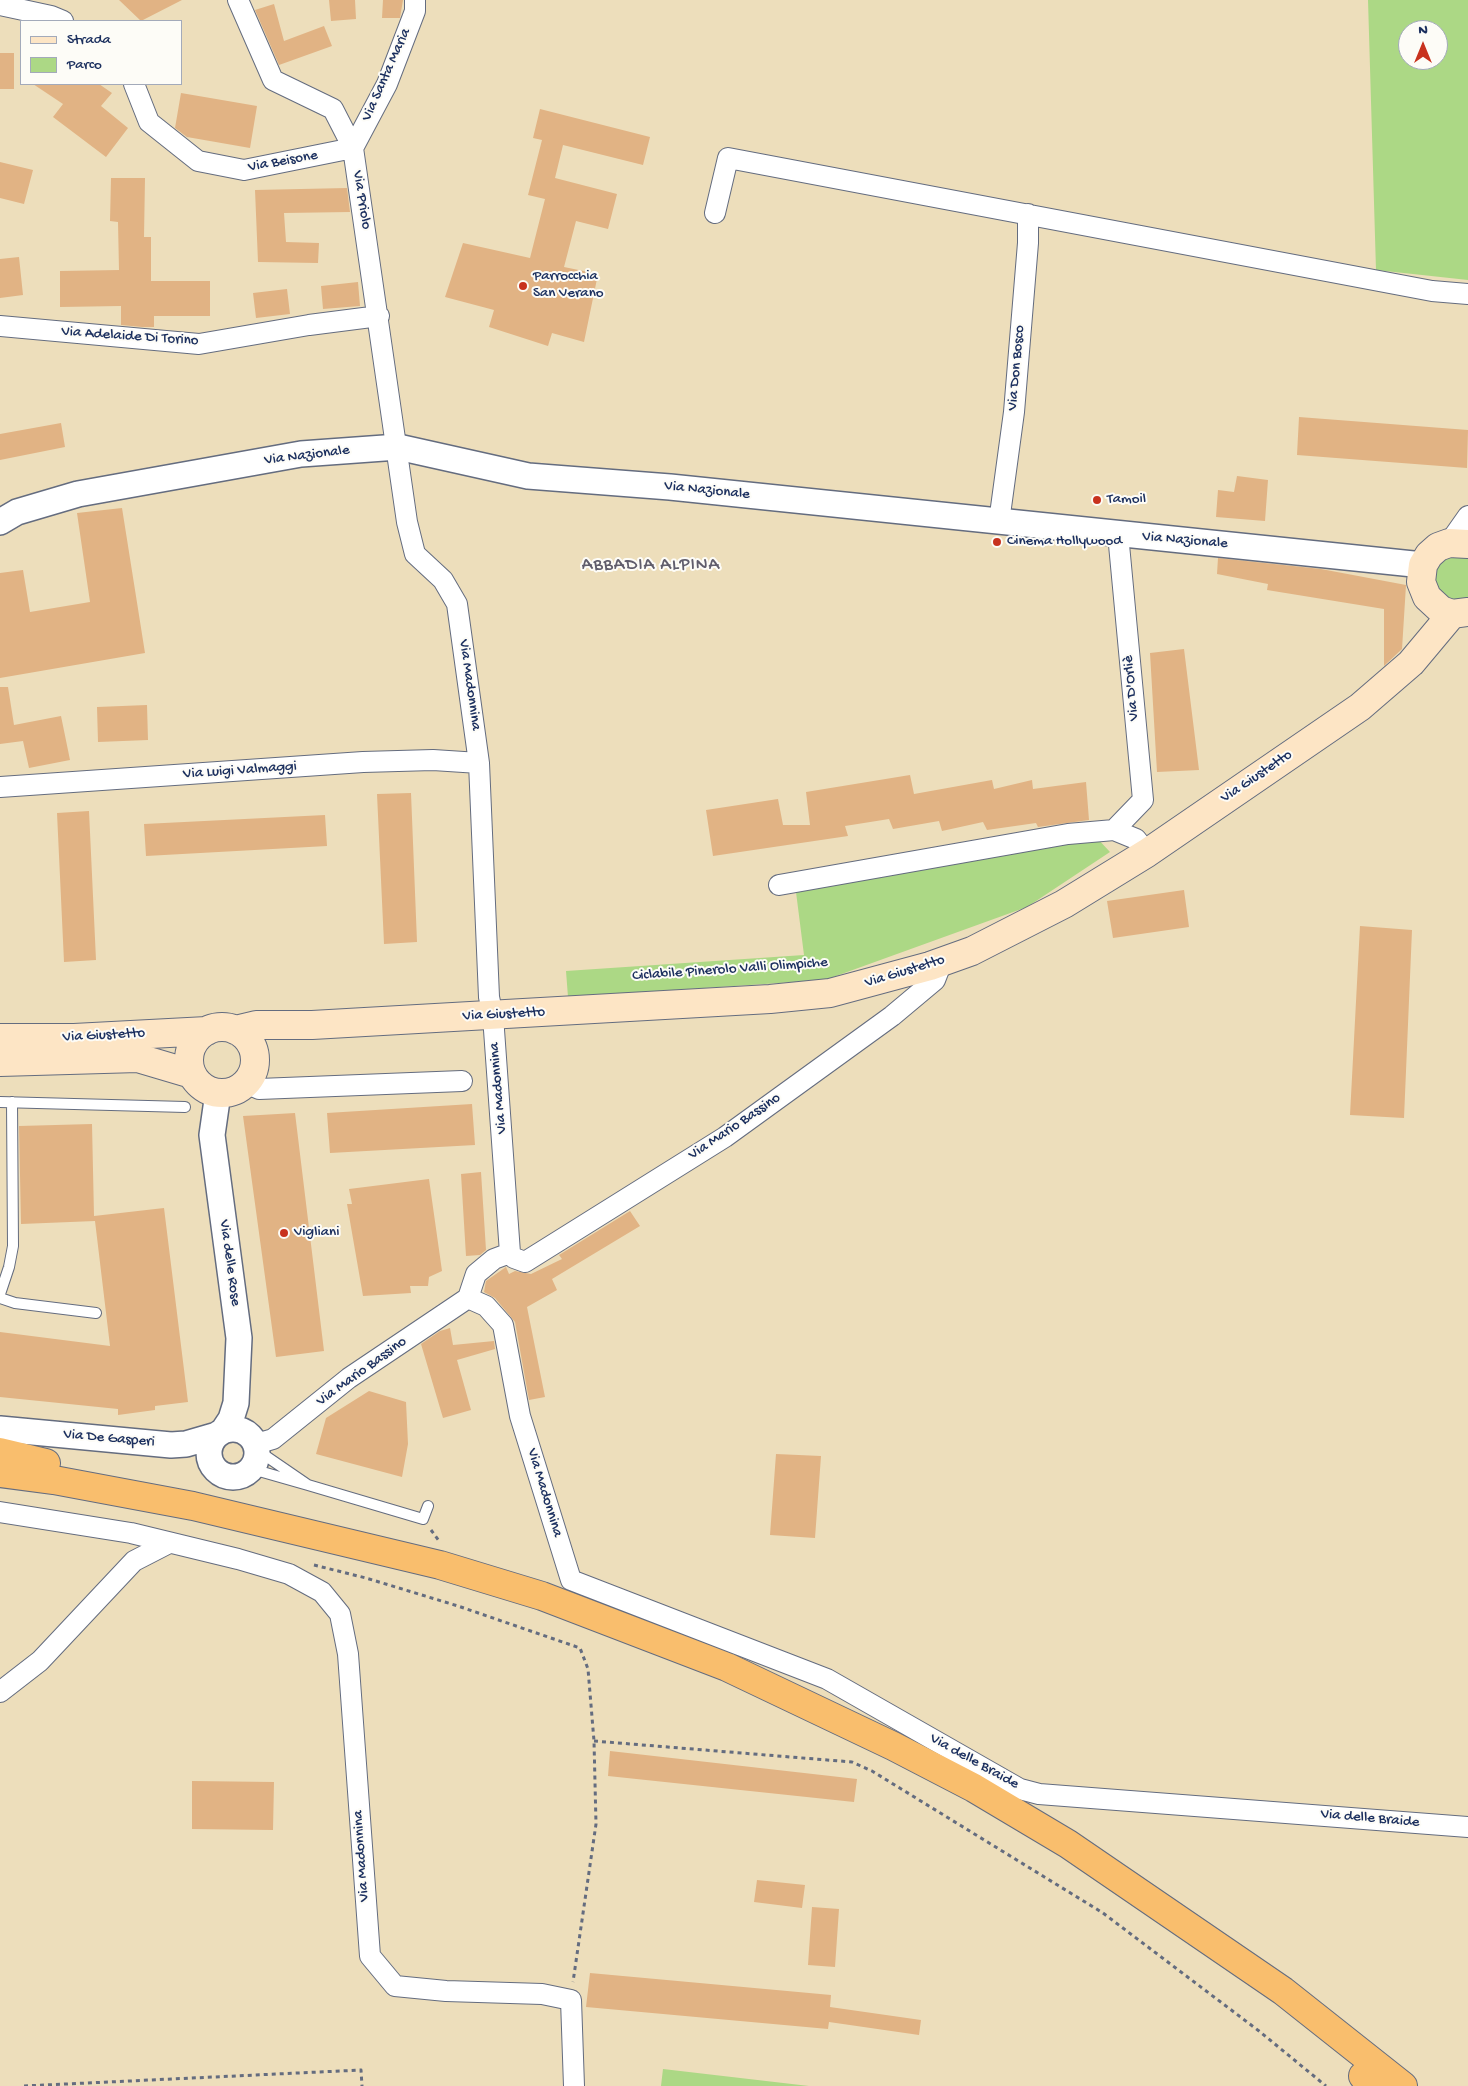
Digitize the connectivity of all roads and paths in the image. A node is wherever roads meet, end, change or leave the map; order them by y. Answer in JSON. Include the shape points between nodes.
{"nodes":[{"id":1,"x":238,"y":0,"type":"edge"},
{"id":2,"x":415,"y":0,"type":"edge"},
{"id":3,"x":0,"y":5,"type":"edge"},
{"id":4,"x":61,"y":20,"type":"edge"},
{"id":5,"x":134,"y":85,"type":"edge"},
{"id":6,"x":353,"y":148,"type":"junction"},
{"id":7,"x":715,"y":213,"type":"dead end"},
{"id":8,"x":1028,"y":214,"type":"junction"},
{"id":9,"x":1468,"y":294,"type":"edge"},
{"id":10,"x":379,"y":316,"type":"junction"},
{"id":11,"x":0,"y":326,"type":"edge"},
{"id":12,"x":398,"y":447,"type":"junction"},
{"id":13,"x":1468,"y":516,"type":"edge"},
{"id":14,"x":0,"y":522,"type":"edge"},
{"id":15,"x":999,"y":522,"type":"junction"},
{"id":16,"x":1118,"y":534,"type":"junction"},
{"id":17,"x":1458,"y":543,"type":"edge"},
{"id":18,"x":1424,"y":565,"type":"junction"},
{"id":19,"x":1451,"y":610,"type":"edge"},
{"id":20,"x":479,"y":763,"type":"junction"},
{"id":21,"x":0,"y":787,"type":"edge"},
{"id":22,"x":1114,"y":830,"type":"junction"},
{"id":23,"x":1147,"y":853,"type":"junction"},
{"id":24,"x":779,"y":885,"type":"dead end"},
{"id":25,"x":942,"y":962,"type":"junction"},
{"id":26,"x":493,"y":1016,"type":"junction"},
{"id":27,"x":312,"y":1025,"type":"junction"},
{"id":28,"x":235,"y":1030,"type":"junction"},
{"id":29,"x":208,"y":1031,"type":"junction"},
{"id":30,"x":0,"y":1038,"type":"edge"},
{"id":31,"x":254,"y":1056,"type":"junction"},
{"id":32,"x":0,"y":1062,"type":"edge"},
{"id":33,"x":192,"y":1074,"type":"junction"},
{"id":34,"x":462,"y":1081,"type":"dead end"},
{"id":35,"x":246,"y":1083,"type":"junction"},
{"id":36,"x":218,"y":1093,"type":"junction"},
{"id":37,"x":0,"y":1102,"type":"edge"},
{"id":38,"x":12,"y":1102,"type":"junction"},
{"id":39,"x":185,"y":1107,"type":"dead end"},
{"id":40,"x":510,"y":1253,"type":"junction"},
{"id":41,"x":0,"y":1294,"type":"edge"},
{"id":42,"x":0,"y":1298,"type":"edge"},
{"id":43,"x":468,"y":1298,"type":"junction"},
{"id":44,"x":96,"y":1313,"type":"dead end"},
{"id":45,"x":239,"y":1338,"type":"junction"},
{"id":46,"x":0,"y":1428,"type":"edge"},
{"id":47,"x":220,"y":1433,"type":"junction"},
{"id":48,"x":254,"y":1450,"type":"junction"},
{"id":49,"x":0,"y":1452,"type":"edge"},
{"id":50,"x":0,"y":1473,"type":"edge"},
{"id":51,"x":308,"y":1486,"type":"junction"},
{"id":52,"x":0,"y":1487,"type":"edge"},
{"id":53,"x":193,"y":1506,"type":"junction"},
{"id":54,"x":428,"y":1506,"type":"dead end"},
{"id":55,"x":0,"y":1512,"type":"edge"},
{"id":56,"x":423,"y":1519,"type":"junction"},
{"id":57,"x":169,"y":1543,"type":"junction"},
{"id":58,"x":448,"y":1544,"type":"dead end"},
{"id":59,"x":310,"y":1564,"type":"dead end"},
{"id":60,"x":571,"y":1580,"type":"joint"},
{"id":61,"x":0,"y":1692,"type":"edge"},
{"id":62,"x":594,"y":1741,"type":"junction"},
{"id":63,"x":1468,"y":1827,"type":"edge"},
{"id":64,"x":571,"y":2000,"type":"junction"},
{"id":65,"x":1371,"y":2077,"type":"edge"},
{"id":66,"x":24,"y":2086,"type":"edge"},
{"id":67,"x":362,"y":2086,"type":"edge"},
{"id":68,"x":574,"y":2086,"type":"edge"},
{"id":69,"x":1326,"y":2086,"type":"edge"},
{"id":70,"x":1403,"y":2086,"type":"edge"},
{"id":71,"x":1411,"y":2086,"type":"edge"}],
"edges":[{"from":1,"to":6,"type":"street","name":"Via Priolo","via":[[273,80],[333,109]]},
{"from":2,"to":6,"type":"street","name":"Via Santa Maria","via":[[415,11],[387,84]]},
{"from":3,"to":4,"type":"street"},
{"from":5,"to":6,"type":"street","name":"Via Beisone","via":[[149,122],[198,161],[244,170]]},
{"from":6,"to":10,"type":"street","name":"Via Priolo"},
{"from":7,"to":8,"type":"street","via":[[728,158]]},
{"from":8,"to":9,"type":"street","via":[[1432,291]]},
{"from":8,"to":15,"type":"street","name":"Via Don Bosco","via":[[1014,412]]},
{"from":10,"to":11,"type":"street","name":"Via Adelaide Di Torino","via":[[199,344]]},
{"from":10,"to":12,"type":"street","name":"Via Priolo"},
{"from":12,"to":14,"type":"street","name":"Via Nazionale","via":[[301,454],[78,494],[17,512]]},
{"from":12,"to":15,"type":"street","name":"Via Nazionale","via":[[528,476],[670,487]]},
{"from":12,"to":20,"type":"street","name":"Via Madonnina","via":[[407,522],[416,554],[442,580],[457,604]]},
{"from":13,"to":17,"type":"street"},
{"from":15,"to":16,"type":"street","name":"Via Nazionale"},
{"from":16,"to":18,"type":"street","name":"Via Nazionale"},
{"from":16,"to":22,"type":"street","name":"Via D'Orliè","via":[[1143,800]]},
{"from":17,"to":18,"type":"main road","via":[[1434,551]]},
{"from":18,"to":19,"type":"main road","via":[[1421,582],[1427,597]]},
{"from":19,"to":23,"type":"main road","name":"Via Giustetto","via":[[1425,632],[1411,663],[1360,708]]},
{"from":20,"to":21,"type":"street","name":"Via Luigi Valmaggi","via":[[433,760],[363,762]]},
{"from":20,"to":26,"type":"street","name":"Via Madonnina","via":[[489,997]]},
{"from":22,"to":23,"type":"street","via":[[1136,839]]},
{"from":22,"to":24,"type":"street","via":[[1068,834]]},
{"from":23,"to":25,"type":"main road","name":"Via Giustetto","via":[[1071,900],[972,951]]},
{"from":25,"to":26,"type":"main road","name":"Via Giustetto","via":[[830,993],[770,1000]]},
{"from":25,"to":40,"type":"street","name":"Via Mario Bassino","via":[[935,980],[892,1016],[725,1137],[525,1262]]},
{"from":26,"to":27,"type":"main road","name":"Via Giustetto"},
{"from":26,"to":40,"type":"street","name":"Via Madonnina"},
{"from":27,"to":28,"type":"main road","name":"Via Giustetto","via":[[256,1025]]},
{"from":27,"to":31,"type":"main road","name":"Via Giustetto","via":[[279,1037]]},
{"from":28,"to":29,"type":"main road","via":[[216,1028]]},
{"from":28,"to":31,"type":"main road","via":[[251,1045]]},
{"from":29,"to":30,"type":"main road","name":"Via Giustetto"},
{"from":29,"to":33,"type":"main road","via":[[199,1036],[189,1054]]},
{"from":31,"to":35,"type":"main road","via":[[254,1065]]},
{"from":32,"to":33,"type":"main road","name":"Via Giustetto","via":[[138,1058]]},
{"from":33,"to":36,"type":"main road","via":[[207,1090]]},
{"from":34,"to":35,"type":"street","via":[[259,1089]]},
{"from":35,"to":36,"type":"main road","via":[[233,1091]]},
{"from":36,"to":45,"type":"street","name":"Via delle Rose","via":[[212,1135]]},
{"from":37,"to":38,"type":"lane"},
{"from":38,"to":39,"type":"lane"},
{"from":38,"to":41,"type":"lane","via":[[13,1246]]},
{"from":40,"to":43,"type":"street","via":[[494,1259],[476,1274]]},
{"from":42,"to":44,"type":"lane","via":[[15,1303]]},
{"from":43,"to":48,"type":"street","name":"Via Mario Bassino","via":[[349,1378],[274,1439]]},
{"from":43,"to":60,"type":"street","name":"Via Madonnina","via":[[486,1306],[503,1325],[520,1416]]},
{"from":45,"to":47,"type":"street","name":"Via delle Rose","via":[[236,1403]]},
{"from":45,"to":48,"type":"street"},
{"from":46,"to":47,"type":"street","name":"Via De Gasperi","via":[[171,1445],[186,1444]]},
{"from":47,"to":48,"type":"street","via":[[238,1430]]},
{"from":47,"to":48,"type":"street","name":"Via delle Rose","via":[[209,1447],[209,1454],[215,1469],[222,1475],[238,1477]]},
{"from":48,"to":51,"type":"lane"},
{"from":48,"to":51,"type":"lane"},
{"from":49,"to":53,"type":"highway","via":[[155,1487]]},
{"from":50,"to":53,"type":"highway"},
{"from":51,"to":56,"type":"lane"},
{"from":52,"to":65,"type":"highway","via":[[160,1512],[319,1549],[541,1614],[724,1685],[883,1760],[1059,1860],[1274,2005]]},
{"from":53,"to":65,"type":"highway","via":[[440,1565],[542,1596],[646,1634],[790,1696],[974,1788],[1068,1844],[1283,1991]]},
{"from":54,"to":56,"type":"lane"},
{"from":55,"to":57,"type":"street","name":"Via Madonnina","via":[[74,1522]]},
{"from":56,"to":58,"type":"path","via":[[438,1541]]},
{"from":57,"to":61,"type":"street","via":[[134,1561],[40,1661]]},
{"from":57,"to":64,"type":"street","name":"Via Madonnina","via":[[289,1574],[322,1592],[340,1614],[348,1654],[370,1956],[395,1986],[542,1994]]},
{"from":59,"to":62,"type":"path","via":[[449,1603],[580,1648],[588,1669]]},
{"from":60,"to":63,"type":"street","name":"Via delle Braide","via":[[827,1679],[1030,1792],[1061,1797]]},
{"from":62,"to":64,"type":"path","via":[[596,1824]]},
{"from":62,"to":69,"type":"path","via":[[852,1762],[872,1771],[1102,1913],[1259,2031]]},
{"from":64,"to":68,"type":"street"},
{"from":65,"to":70,"type":"highway"},
{"from":65,"to":71,"type":"highway"},
{"from":66,"to":67,"type":"path","via":[[361,2070]]}]}
